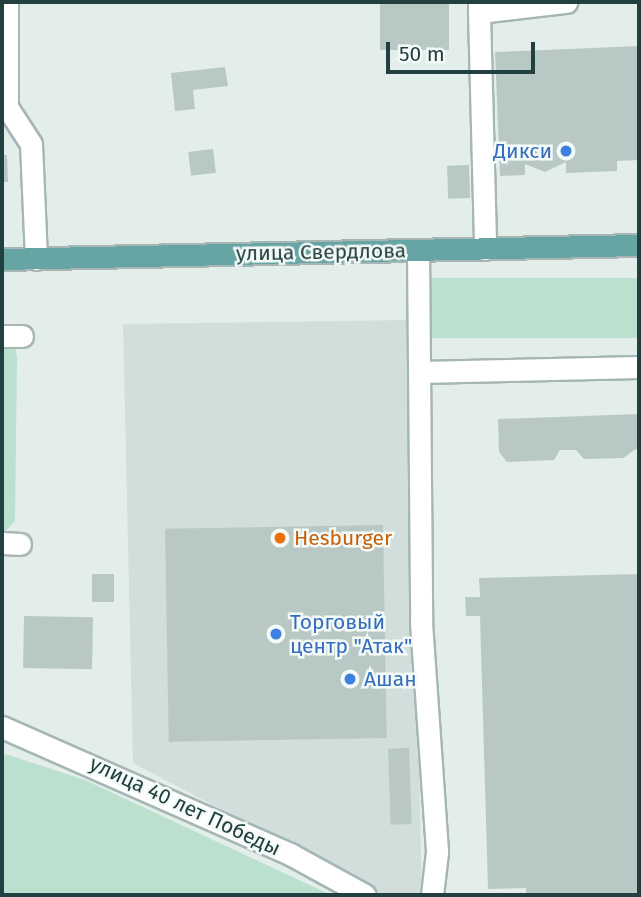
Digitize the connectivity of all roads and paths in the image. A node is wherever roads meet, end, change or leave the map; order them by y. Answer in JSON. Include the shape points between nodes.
{"nodes":[{"id":1,"x":7,"y":2,"type":"edge"},
{"id":2,"x":566,"y":2,"type":"edge"},
{"id":3,"x":479,"y":7,"type":"edge"},
{"id":4,"x":639,"y":245,"type":"edge"},
{"id":5,"x":485,"y":249,"type":"junction"},
{"id":6,"x":418,"y":250,"type":"junction"},
{"id":7,"x":36,"y":259,"type":"junction"},
{"id":8,"x":2,"y":260,"type":"edge"},
{"id":9,"x":639,"y":367,"type":"edge"},
{"id":10,"x":420,"y":372,"type":"junction"},
{"id":11,"x":2,"y":727,"type":"edge"},
{"id":12,"x":365,"y":895,"type":"edge"},
{"id":13,"x":432,"y":895,"type":"edge"}],
"edges":[{"from":1,"to":7,"type":"street","via":[[7,107],[31,144]]},
{"from":2,"to":3,"type":"street"},
{"from":3,"to":5,"type":"street"},
{"from":4,"to":5,"type":"main road","name":"улица Свердлова"},
{"from":5,"to":6,"type":"main road","name":"улица Свердлова"},
{"from":6,"to":7,"type":"main road","name":"улица Свердлова"},
{"from":6,"to":10,"type":"street"},
{"from":7,"to":8,"type":"main road","name":"улица Свердлова"},
{"from":9,"to":10,"type":"street"},
{"from":10,"to":13,"type":"street","via":[[422,622],[437,852]]},
{"from":11,"to":12,"type":"street","name":"улица 40 лет Победы","via":[[290,854]]}]}
